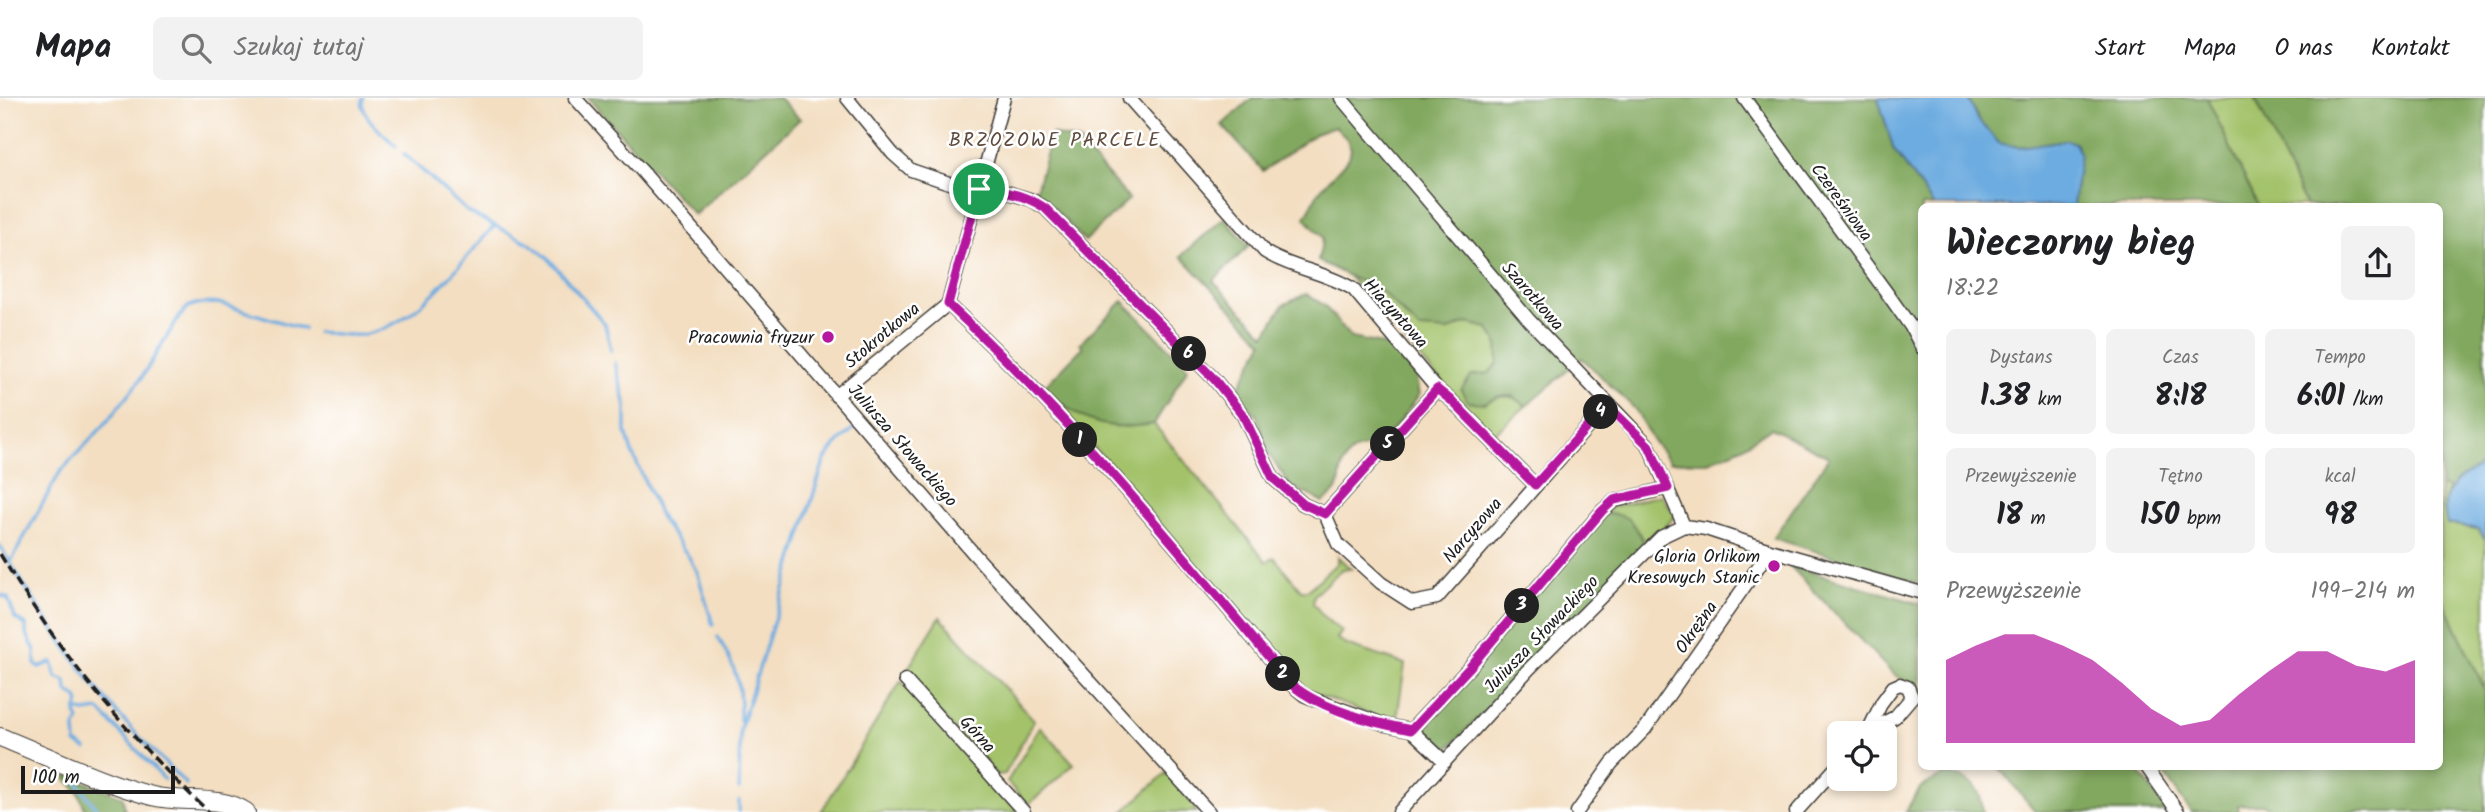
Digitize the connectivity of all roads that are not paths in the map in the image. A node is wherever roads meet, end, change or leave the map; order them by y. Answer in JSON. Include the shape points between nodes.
{"nodes":[{"id":1,"x":575,"y":98,"type":"edge"},
{"id":2,"x":847,"y":98,"type":"edge"},
{"id":3,"x":1004,"y":98,"type":"edge"},
{"id":4,"x":1129,"y":98,"type":"edge"},
{"id":5,"x":1341,"y":98,"type":"edge"},
{"id":6,"x":1744,"y":98,"type":"edge"},
{"id":7,"x":979,"y":189,"type":"junction"},
{"id":8,"x":948,"y":304,"type":"junction"},
{"id":9,"x":1918,"y":340,"type":"edge"},
{"id":10,"x":1437,"y":389,"type":"junction"},
{"id":11,"x":836,"y":396,"type":"junction"},
{"id":12,"x":1607,"y":405,"type":"junction"},
{"id":13,"x":1535,"y":485,"type":"junction"},
{"id":14,"x":1668,"y":488,"type":"junction"},
{"id":15,"x":1325,"y":514,"type":"junction"},
{"id":16,"x":1684,"y":526,"type":"junction"},
{"id":17,"x":1770,"y":550,"type":"junction"},
{"id":18,"x":1918,"y":592,"type":"edge"},
{"id":19,"x":905,"y":680,"type":"dead end"},
{"id":20,"x":1411,"y":730,"type":"junction"},
{"id":21,"x":0,"y":737,"type":"edge"},
{"id":22,"x":1445,"y":762,"type":"junction"},
{"id":23,"x":2149,"y":770,"type":"edge"},
{"id":24,"x":1827,"y":777,"type":"edge"},
{"id":25,"x":244,"y":811,"type":"edge"},
{"id":26,"x":1024,"y":812,"type":"edge"},
{"id":27,"x":1209,"y":812,"type":"edge"},
{"id":28,"x":1399,"y":812,"type":"edge"},
{"id":29,"x":1577,"y":812,"type":"edge"},
{"id":30,"x":1796,"y":812,"type":"edge"},
{"id":31,"x":2178,"y":812,"type":"edge"}],
"edges":[{"from":1,"to":11,"type":"street","name":"Juliusza Słowackiego"},
{"from":2,"to":7,"type":"street","via":[[911,170]]},
{"from":3,"to":7,"type":"street","name":"Stokrotkowa"},
{"from":4,"to":10,"type":"street","name":"Hiacyntowa","via":[[1265,251],[1279,261],[1353,289]]},
{"from":5,"to":12,"type":"street","name":"Szarotkowa"},
{"from":6,"to":9,"type":"street","name":"Czereśniowa"},
{"from":7,"to":8,"type":"street","name":"Stokrotkowa"},
{"from":7,"to":15,"type":"street","via":[[1000,190],[1045,208],[1214,379],[1243,415],[1273,478],[1303,504]]},
{"from":8,"to":11,"type":"street","name":"Stokrotkowa"},
{"from":8,"to":20,"type":"street","via":[[1007,359],[1292,685],[1316,701]]},
{"from":10,"to":13,"type":"street","name":"Hiacyntowa"},
{"from":10,"to":15,"type":"street"},
{"from":11,"to":27,"type":"street","name":"Juliusza Słowackiego"},
{"from":12,"to":13,"type":"street","name":"Narcyzowa"},
{"from":12,"to":14,"type":"street","name":"Szarotkowa","via":[[1649,446]]},
{"from":13,"to":15,"type":"street","name":"Narcyzowa","via":[[1437,598],[1412,603],[1381,583],[1338,544]]},
{"from":14,"to":16,"type":"street","name":"Szarotkowa"},
{"from":14,"to":20,"type":"street","via":[[1614,500],[1602,511]]},
{"from":16,"to":17,"type":"street","via":[[1706,528]]},
{"from":16,"to":22,"type":"street","name":"Juliusza Słowackiego","via":[[1661,537],[1529,669]]},
{"from":17,"to":18,"type":"street"},
{"from":17,"to":29,"type":"street","name":"Okrężna","via":[[1645,729],[1612,763]]},
{"from":19,"to":26,"type":"street","name":"Górna"},
{"from":20,"to":22,"type":"street"},
{"from":21,"to":25,"type":"main road","via":[[149,795],[218,802]]},
{"from":22,"to":28,"type":"street","name":"Juliusza Słowackiego"},
{"from":23,"to":31,"type":"street"},
{"from":24,"to":30,"type":"street"}]}
